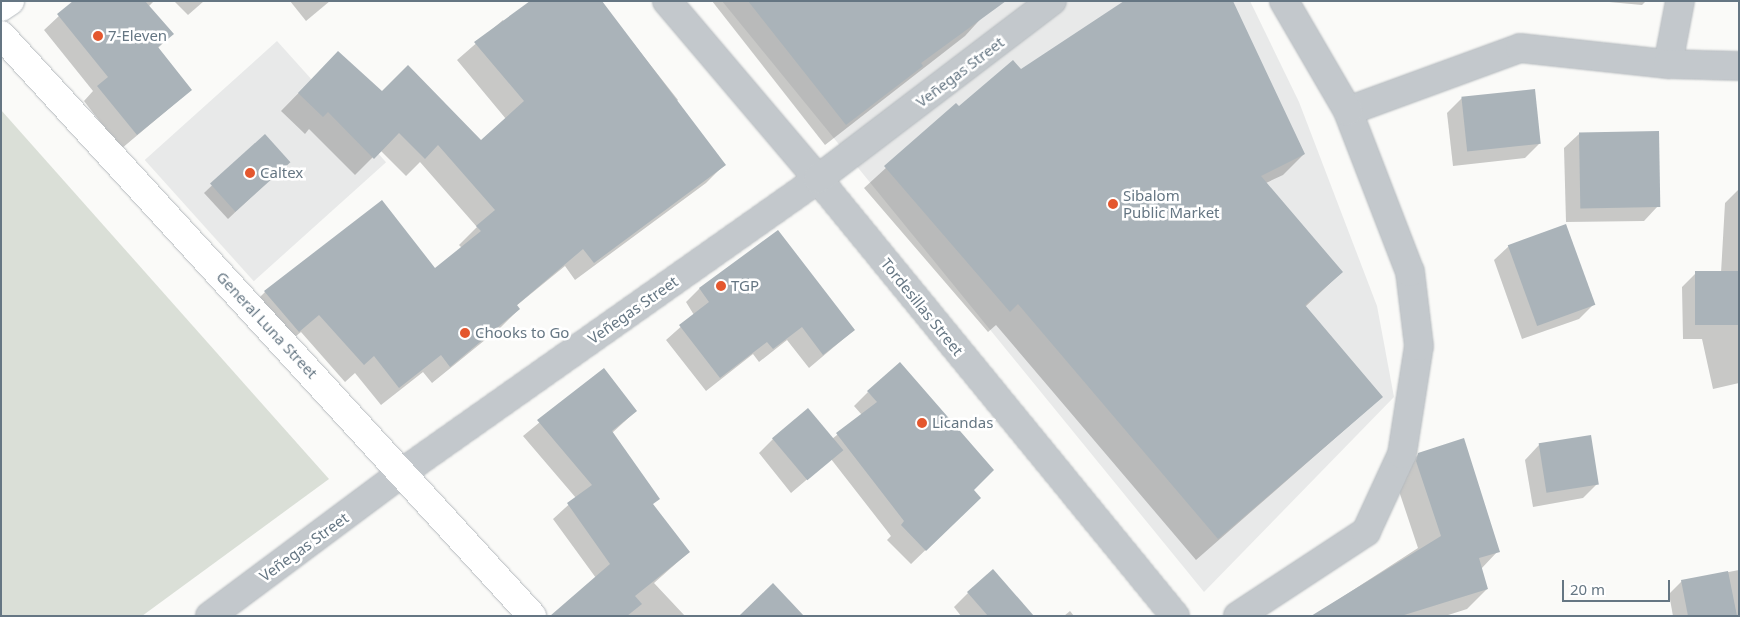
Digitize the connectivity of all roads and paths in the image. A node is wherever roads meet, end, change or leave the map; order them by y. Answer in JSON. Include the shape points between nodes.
{"nodes":[{"id":1,"x":10,"y":1,"type":"edge"},
{"id":2,"x":667,"y":1,"type":"edge"},
{"id":3,"x":1052,"y":1,"type":"edge"},
{"id":4,"x":1284,"y":1,"type":"edge"},
{"id":5,"x":1680,"y":1,"type":"edge"},
{"id":6,"x":1,"y":8,"type":"edge"},
{"id":7,"x":1,"y":34,"type":"edge"},
{"id":8,"x":1668,"y":64,"type":"junction"},
{"id":9,"x":1739,"y":66,"type":"edge"},
{"id":10,"x":1348,"y":111,"type":"junction"},
{"id":11,"x":818,"y":179,"type":"junction"},
{"id":12,"x":403,"y":472,"type":"junction"},
{"id":13,"x":210,"y":616,"type":"edge"},
{"id":14,"x":532,"y":616,"type":"edge"},
{"id":15,"x":1175,"y":616,"type":"edge"},
{"id":16,"x":1238,"y":616,"type":"edge"}],
"edges":[{"from":1,"to":6,"type":"main road"},
{"from":2,"to":11,"type":"street","name":"Tordesillas Street"},
{"from":3,"to":11,"type":"street","name":"Veñegas Street"},
{"from":4,"to":10,"type":"street"},
{"from":5,"to":8,"type":"street"},
{"from":7,"to":12,"type":"main road","name":"General Luna Street"},
{"from":8,"to":9,"type":"street"},
{"from":8,"to":10,"type":"street","via":[[1520,48]]},
{"from":10,"to":16,"type":"street","via":[[1410,272],[1420,346],[1402,454],[1366,532]]},
{"from":11,"to":12,"type":"street","name":"Veñegas Street"},
{"from":11,"to":15,"type":"street","name":"Tordesillas Street"},
{"from":12,"to":13,"type":"street","name":"Veñegas Street"},
{"from":12,"to":14,"type":"main road","name":"General Luna Street"}]}
